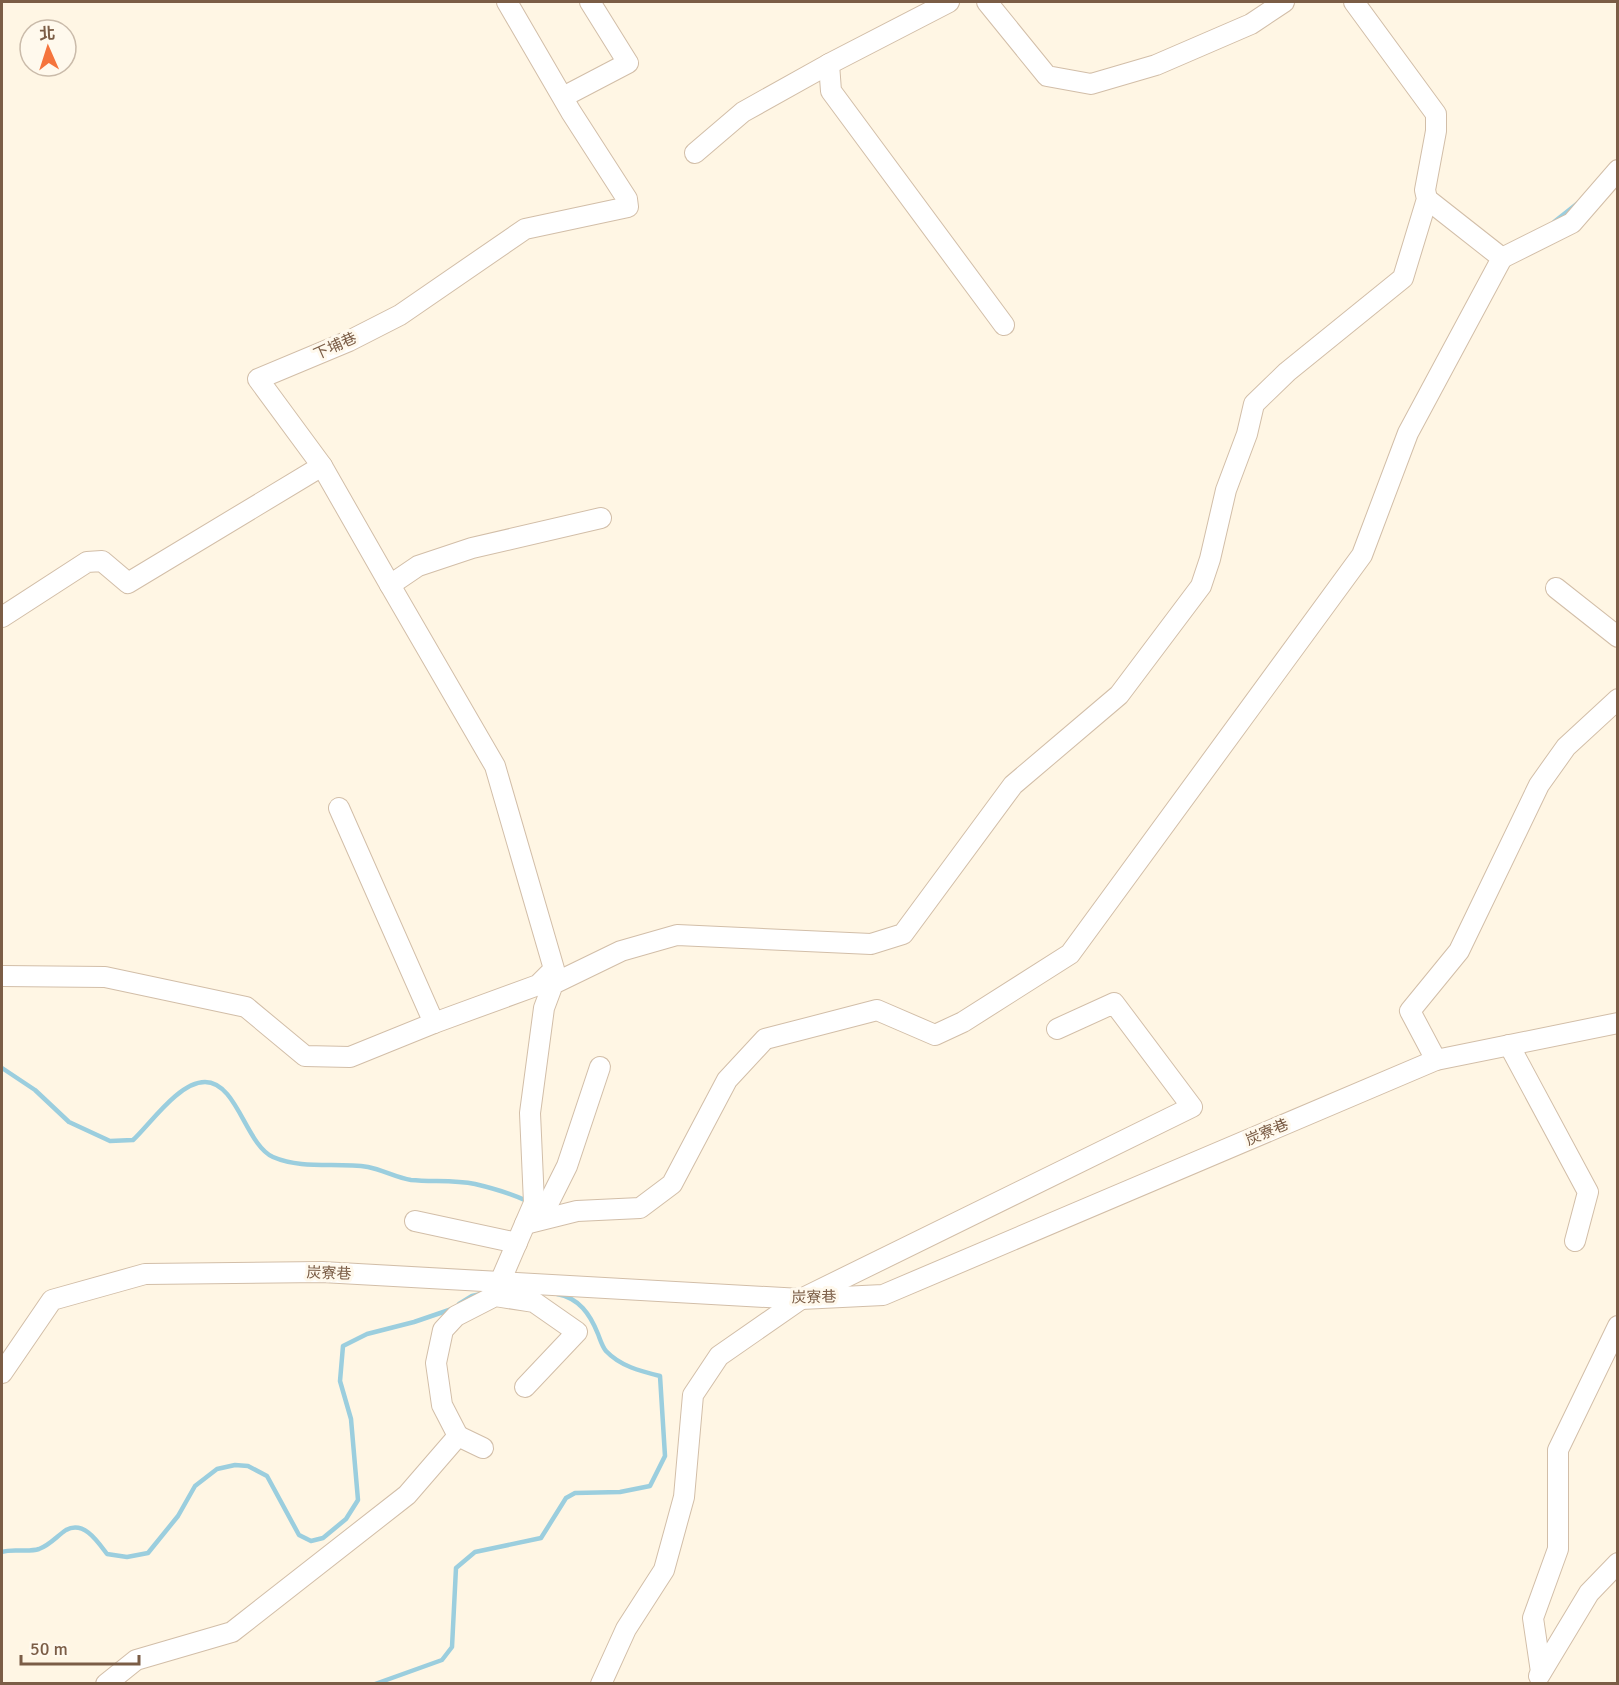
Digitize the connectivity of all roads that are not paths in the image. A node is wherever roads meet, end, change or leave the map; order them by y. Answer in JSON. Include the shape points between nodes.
{"nodes":[{"id":1,"x":507,"y":2,"type":"edge"},
{"id":2,"x":590,"y":2,"type":"edge"},
{"id":3,"x":949,"y":2,"type":"edge"},
{"id":4,"x":987,"y":2,"type":"edge"},
{"id":5,"x":1284,"y":2,"type":"edge"},
{"id":6,"x":1354,"y":2,"type":"edge"},
{"id":7,"x":829,"y":64,"type":"junction"},
{"id":8,"x":563,"y":98,"type":"junction"},
{"id":9,"x":695,"y":153,"type":"dead end"},
{"id":10,"x":1617,"y":170,"type":"edge"},
{"id":11,"x":1427,"y":199,"type":"junction"},
{"id":12,"x":1503,"y":258,"type":"junction"},
{"id":13,"x":1004,"y":325,"type":"dead end"},
{"id":14,"x":322,"y":466,"type":"junction"},
{"id":15,"x":601,"y":518,"type":"dead end"},
{"id":16,"x":390,"y":585,"type":"junction"},
{"id":17,"x":1556,"y":588,"type":"dead end"},
{"id":18,"x":2,"y":617,"type":"edge"},
{"id":19,"x":1617,"y":637,"type":"edge"},
{"id":20,"x":1617,"y":699,"type":"edge"},
{"id":21,"x":339,"y":808,"type":"dead end"},
{"id":22,"x":2,"y":976,"type":"edge"},
{"id":23,"x":434,"y":1023,"type":"junction"},
{"id":24,"x":1617,"y":1023,"type":"edge"},
{"id":25,"x":1057,"y":1029,"type":"dead end"},
{"id":26,"x":1509,"y":1045,"type":"junction"},
{"id":27,"x":1436,"y":1060,"type":"junction"},
{"id":28,"x":600,"y":1067,"type":"dead end"},
{"id":29,"x":534,"y":1203,"type":"junction"},
{"id":30,"x":415,"y":1221,"type":"dead end"},
{"id":31,"x":525,"y":1224,"type":"junction"},
{"id":32,"x":1575,"y":1241,"type":"dead end"},
{"id":33,"x":517,"y":1243,"type":"junction"},
{"id":34,"x":500,"y":1282,"type":"junction"},
{"id":35,"x":801,"y":1299,"type":"junction"},
{"id":36,"x":1617,"y":1326,"type":"edge"},
{"id":37,"x":2,"y":1373,"type":"edge"},
{"id":38,"x":525,"y":1387,"type":"dead end"},
{"id":39,"x":459,"y":1436,"type":"junction"},
{"id":40,"x":483,"y":1448,"type":"dead end"},
{"id":41,"x":1617,"y":1563,"type":"edge"},
{"id":42,"x":1538,"y":1678,"type":"edge"},
{"id":43,"x":106,"y":1683,"type":"edge"},
{"id":44,"x":601,"y":1683,"type":"edge"}],
"edges":[{"from":1,"to":8,"type":"street","name":"下埔巷"},
{"from":2,"to":8,"type":"street","via":[[628,63]]},
{"from":3,"to":7,"type":"street"},
{"from":4,"to":5,"type":"street","via":[[1047,76],[1091,84],[1156,65],[1251,24]]},
{"from":6,"to":11,"type":"street","via":[[1436,114]]},
{"from":7,"to":9,"type":"street","via":[[743,112]]},
{"from":7,"to":13,"type":"street","via":[[831,91]]},
{"from":8,"to":14,"type":"street","name":"下埔巷","via":[[627,199],[628,207],[525,229],[400,315],[258,379]]},
{"from":10,"to":12,"type":"street","via":[[1572,223]]},
{"from":11,"to":12,"type":"street"},
{"from":11,"to":29,"type":"street","via":[[1402,278],[1254,404],[1201,586],[1119,695],[1013,785],[903,934],[871,944],[678,935],[621,951],[553,984],[544,1008],[530,1113]]},
{"from":12,"to":31,"type":"street","via":[[1408,433],[1362,555],[1070,954],[963,1022],[935,1035],[877,1010],[765,1040],[727,1080],[672,1184],[640,1208],[577,1211]]},
{"from":14,"to":16,"type":"street"},
{"from":14,"to":18,"type":"street","via":[[128,582],[102,561],[87,562]]},
{"from":15,"to":16,"type":"street","via":[[472,548],[418,566]]},
{"from":16,"to":23,"type":"street","via":[[495,766],[554,969],[538,985]]},
{"from":17,"to":19,"type":"street"},
{"from":20,"to":27,"type":"street","via":[[1566,747],[1539,785],[1460,951],[1410,1011]]},
{"from":21,"to":23,"type":"street"},
{"from":22,"to":23,"type":"street","via":[[105,977],[246,1007],[305,1056],[350,1058]]},
{"from":24,"to":26,"type":"street","name":"炭寮巷"},
{"from":25,"to":35,"type":"street","via":[[1114,1003],[1192,1107]]},
{"from":26,"to":27,"type":"street","name":"炭寮巷"},
{"from":26,"to":32,"type":"street","via":[[1588,1192]]},
{"from":27,"to":35,"type":"street","name":"炭寮巷","via":[[884,1295]]},
{"from":28,"to":29,"type":"street","via":[[567,1166],[547,1206]]},
{"from":29,"to":31,"type":"street"},
{"from":30,"to":33,"type":"street"},
{"from":31,"to":33,"type":"street"},
{"from":33,"to":34,"type":"street"},
{"from":34,"to":35,"type":"street","name":"炭寮巷"},
{"from":34,"to":37,"type":"street","name":"炭寮巷","via":[[322,1272],[146,1274],[52,1300]]},
{"from":35,"to":44,"type":"street","via":[[719,1356],[693,1395],[684,1497],[664,1570],[626,1629]]},
{"from":36,"to":42,"type":"street","via":[[1558,1450],[1558,1549],[1533,1618]]},
{"from":38,"to":39,"type":"street","via":[[577,1332],[534,1302],[495,1296],[456,1316],[443,1330],[436,1363],[442,1405]]},
{"from":39,"to":40,"type":"street"},
{"from":39,"to":43,"type":"street","via":[[407,1495],[232,1632],[136,1660]]},
{"from":41,"to":42,"type":"street","via":[[1590,1593]]}]}
